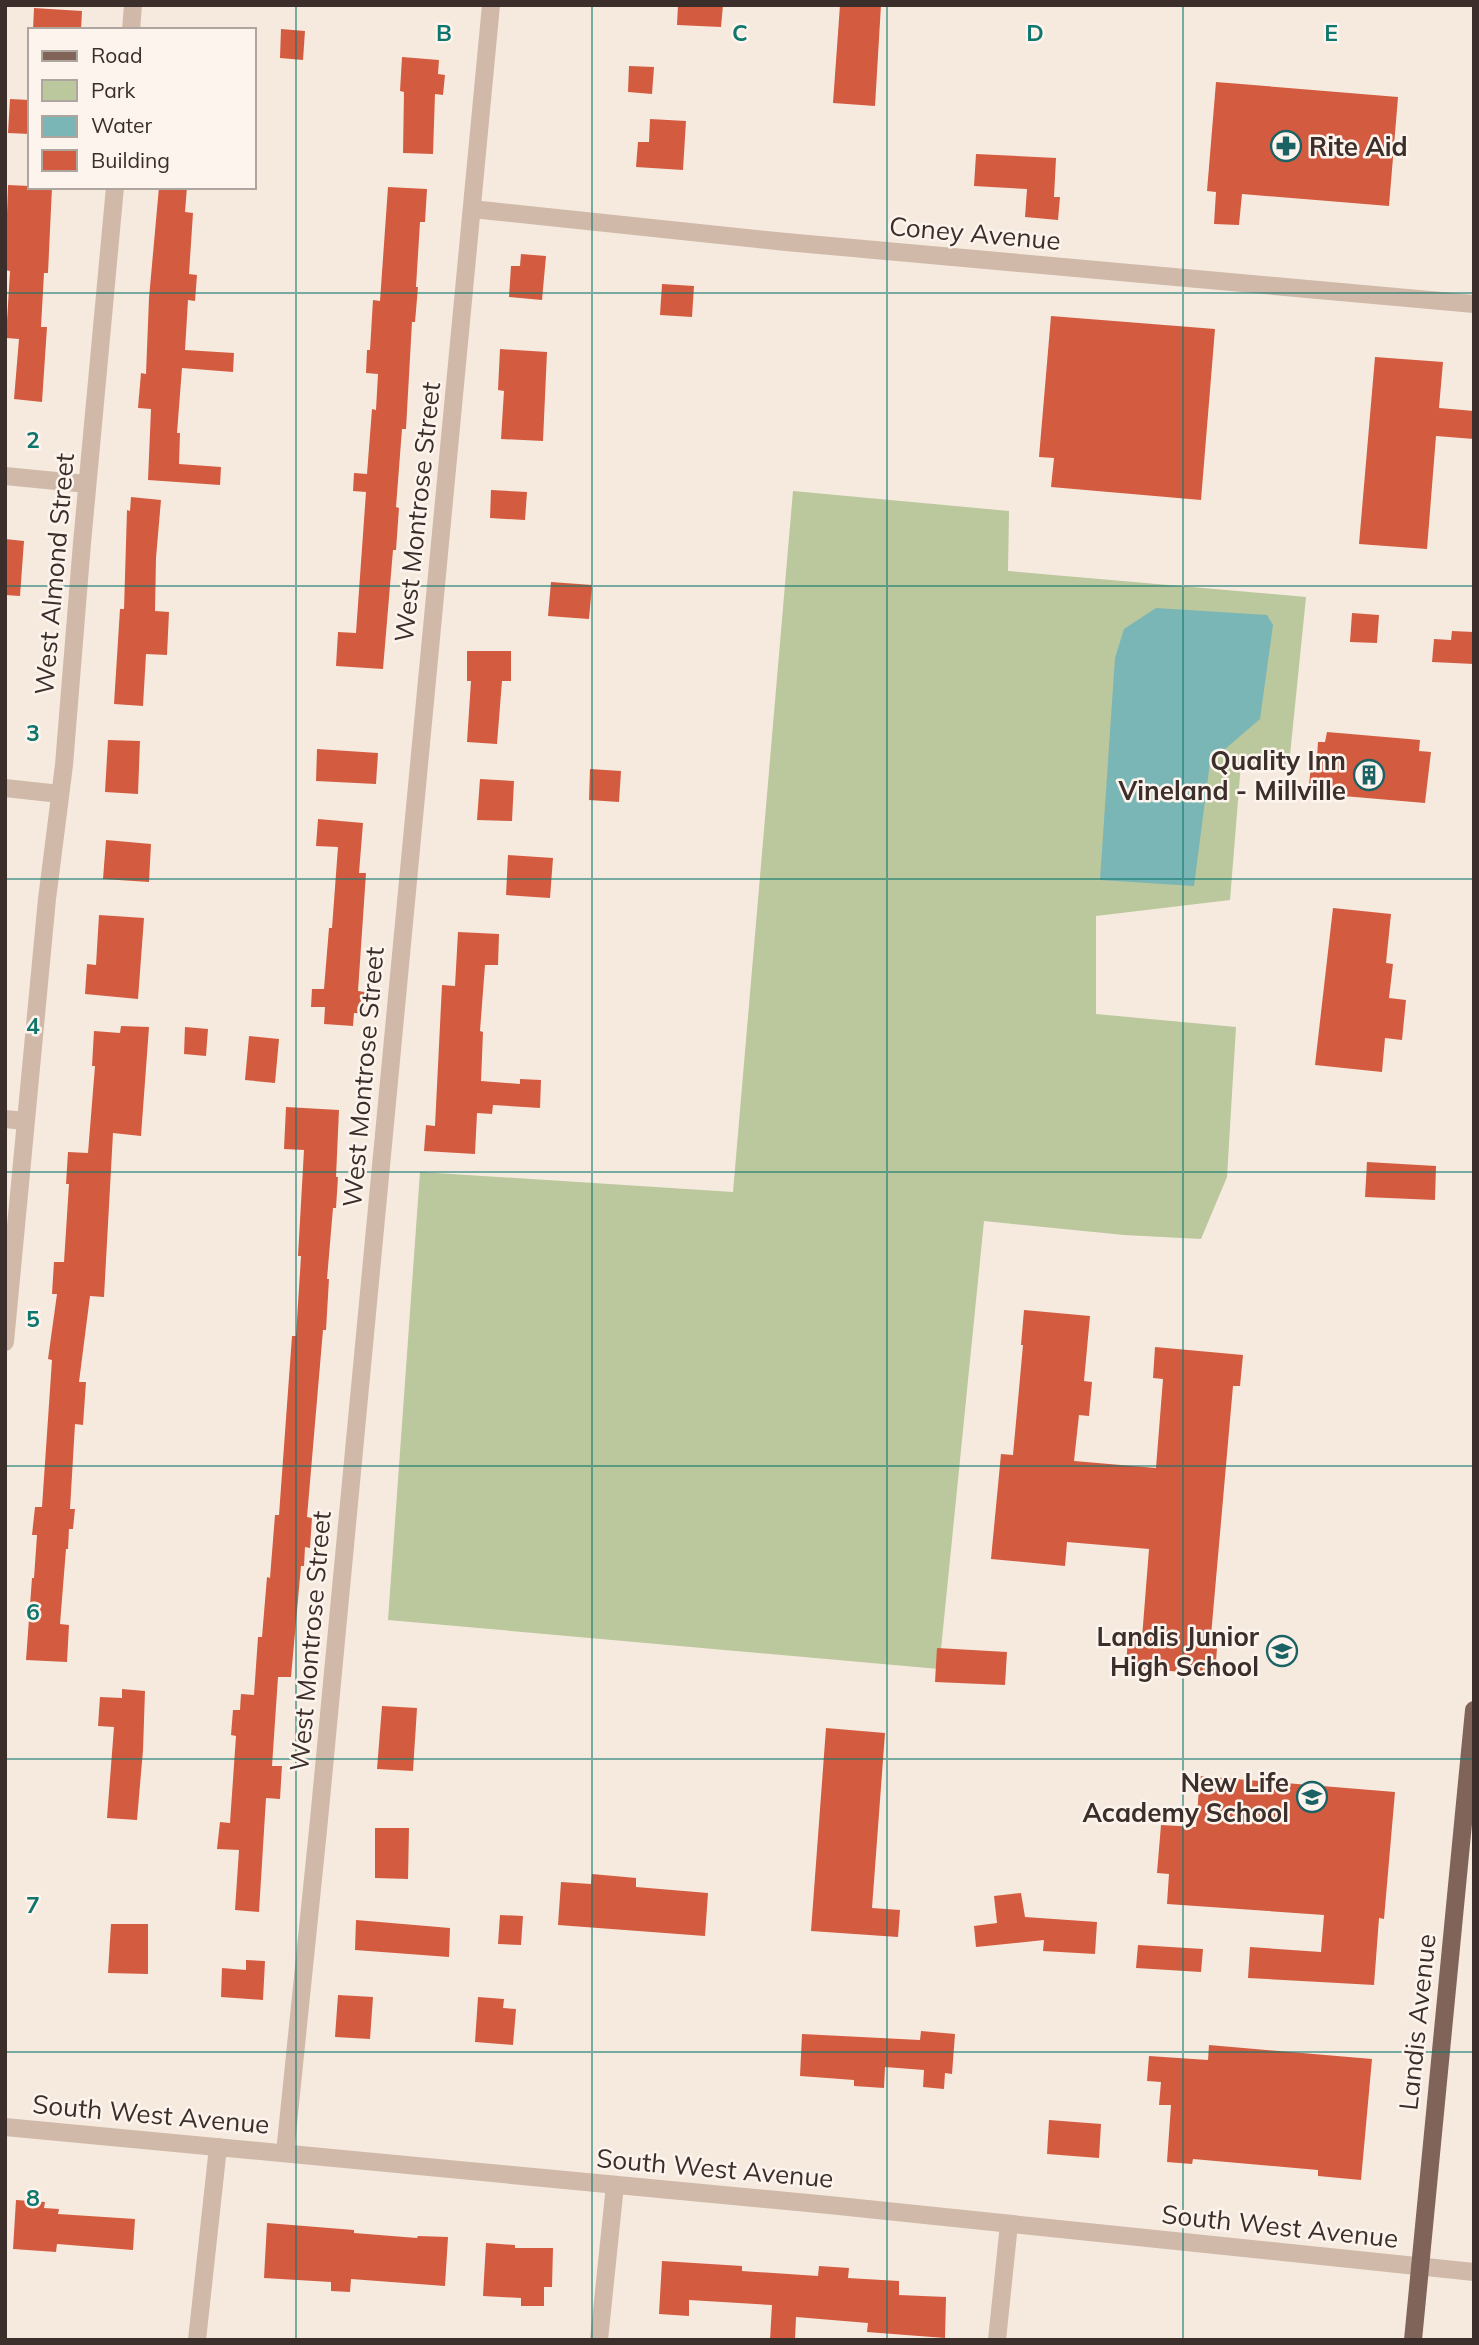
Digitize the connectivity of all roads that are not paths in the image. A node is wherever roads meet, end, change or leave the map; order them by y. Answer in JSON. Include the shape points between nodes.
{"nodes":[{"id":1,"x":133,"y":5,"type":"edge"},
{"id":2,"x":491,"y":5,"type":"edge"},
{"id":3,"x":131,"y":28,"type":"edge"},
{"id":4,"x":115,"y":189,"type":"edge"},
{"id":5,"x":472,"y":209,"type":"junction"},
{"id":6,"x":1474,"y":304,"type":"edge"},
{"id":7,"x":5,"y":476,"type":"edge"},
{"id":8,"x":87,"y":484,"type":"junction"},
{"id":9,"x":5,"y":789,"type":"edge"},
{"id":10,"x":60,"y":794,"type":"junction"},
{"id":11,"x":5,"y":1119,"type":"edge"},
{"id":12,"x":25,"y":1121,"type":"junction"},
{"id":13,"x":5,"y":1342,"type":"edge"},
{"id":14,"x":1474,"y":1710,"type":"edge"},
{"id":15,"x":5,"y":2127,"type":"edge"},
{"id":16,"x":218,"y":2147,"type":"junction"},
{"id":17,"x":285,"y":2153,"type":"junction"},
{"id":18,"x":614,"y":2185,"type":"junction"},
{"id":19,"x":1009,"y":2224,"type":"junction"},
{"id":20,"x":1420,"y":2267,"type":"junction"},
{"id":21,"x":1474,"y":2272,"type":"edge"},
{"id":22,"x":197,"y":2340,"type":"edge"},
{"id":23,"x":599,"y":2340,"type":"edge"},
{"id":24,"x":997,"y":2340,"type":"edge"},
{"id":25,"x":1413,"y":2340,"type":"edge"}],
"edges":[{"from":1,"to":3,"type":"street"},
{"from":2,"to":5,"type":"street","name":"West Montrose Street"},
{"from":4,"to":8,"type":"street","name":"West Almond Street"},
{"from":5,"to":6,"type":"street","name":"Coney Avenue"},
{"from":5,"to":17,"type":"street","name":"West Montrose Street"},
{"from":7,"to":8,"type":"street"},
{"from":8,"to":10,"type":"street","name":"West Almond Street"},
{"from":9,"to":10,"type":"street"},
{"from":10,"to":12,"type":"street","name":"West Almond Street"},
{"from":11,"to":12,"type":"street"},
{"from":12,"to":13,"type":"street","name":"West Almond Street"},
{"from":14,"to":20,"type":"main road","name":"Landis Avenue"},
{"from":15,"to":16,"type":"street","name":"South West Avenue"},
{"from":16,"to":17,"type":"street","name":"South West Avenue"},
{"from":16,"to":22,"type":"street"},
{"from":17,"to":18,"type":"street","name":"South West Avenue"},
{"from":18,"to":19,"type":"street","name":"South West Avenue"},
{"from":18,"to":23,"type":"street"},
{"from":19,"to":20,"type":"street","name":"South West Avenue"},
{"from":19,"to":24,"type":"street"},
{"from":20,"to":21,"type":"street","name":"South West Avenue"},
{"from":20,"to":25,"type":"main road","name":"Landis Avenue"}]}
